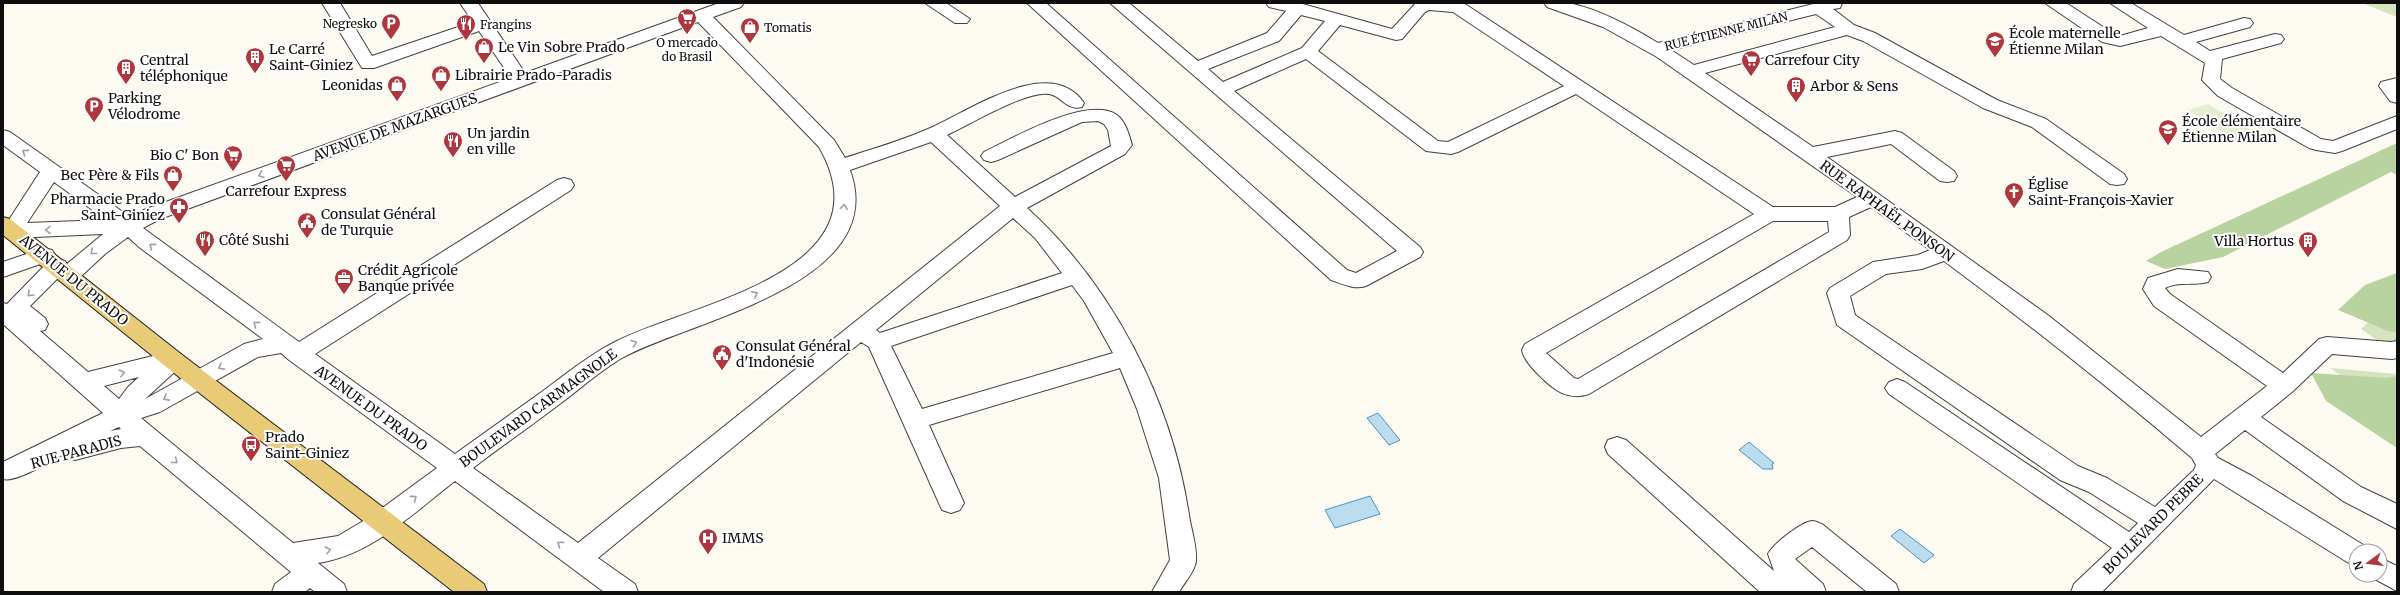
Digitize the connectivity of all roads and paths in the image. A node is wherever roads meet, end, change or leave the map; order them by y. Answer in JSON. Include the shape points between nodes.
{"nodes":[{"id":1,"x":331,"y":3,"type":"edge"},
{"id":2,"x":735,"y":3,"type":"edge"},
{"id":3,"x":934,"y":3,"type":"edge"},
{"id":4,"x":1036,"y":3,"type":"edge"},
{"id":5,"x":1119,"y":3,"type":"edge"},
{"id":6,"x":1274,"y":3,"type":"edge"},
{"id":7,"x":1553,"y":3,"type":"edge"},
{"id":8,"x":1838,"y":3,"type":"edge"},
{"id":9,"x":2054,"y":3,"type":"edge"},
{"id":10,"x":2119,"y":3,"type":"edge"},
{"id":11,"x":474,"y":4,"type":"edge"},
{"id":12,"x":1431,"y":4,"type":"edge"},
{"id":13,"x":1298,"y":8,"type":"junction"},
{"id":14,"x":1820,"y":8,"type":"junction"},
{"id":15,"x":701,"y":15,"type":"junction"},
{"id":16,"x":961,"y":19,"type":"dead end"},
{"id":17,"x":1336,"y":19,"type":"junction"},
{"id":18,"x":2244,"y":22,"type":"dead end"},
{"id":19,"x":483,"y":24,"type":"junction"},
{"id":20,"x":1848,"y":29,"type":"junction"},
{"id":21,"x":2163,"y":30,"type":"junction"},
{"id":22,"x":2275,"y":39,"type":"dead end"},
{"id":23,"x":2182,"y":41,"type":"junction"},
{"id":24,"x":1655,"y":49,"type":"junction"},
{"id":25,"x":1308,"y":52,"type":"junction"},
{"id":26,"x":2211,"y":59,"type":"junction"},
{"id":27,"x":1196,"y":68,"type":"junction"},
{"id":28,"x":1689,"y":72,"type":"junction"},
{"id":29,"x":522,"y":81,"type":"junction"},
{"id":30,"x":2397,"y":84,"type":"edge"},
{"id":31,"x":1579,"y":86,"type":"junction"},
{"id":32,"x":1220,"y":90,"type":"junction"},
{"id":33,"x":2397,"y":97,"type":"edge"},
{"id":34,"x":1075,"y":103,"type":"dead end"},
{"id":35,"x":2397,"y":122,"type":"edge"},
{"id":36,"x":934,"y":134,"type":"junction"},
{"id":37,"x":3,"y":136,"type":"edge"},
{"id":38,"x":1809,"y":154,"type":"junction"},
{"id":39,"x":991,"y":156,"type":"dead end"},
{"id":40,"x":839,"y":166,"type":"junction"},
{"id":41,"x":50,"y":171,"type":"junction"},
{"id":42,"x":1947,"y":176,"type":"dead end"},
{"id":43,"x":2117,"y":179,"type":"dead end"},
{"id":44,"x":564,"y":185,"type":"dead end"},
{"id":45,"x":1872,"y":198,"type":"junction"},
{"id":46,"x":1014,"y":206,"type":"junction"},
{"id":47,"x":1769,"y":214,"type":"junction"},
{"id":48,"x":1838,"y":214,"type":"junction"},
{"id":49,"x":128,"y":226,"type":"junction"},
{"id":50,"x":7,"y":227,"type":"edge"},
{"id":51,"x":1945,"y":252,"type":"junction"},
{"id":52,"x":57,"y":265,"type":"junction"},
{"id":53,"x":3,"y":270,"type":"edge"},
{"id":54,"x":1076,"y":276,"type":"junction"},
{"id":55,"x":2200,"y":277,"type":"dead end"},
{"id":56,"x":3,"y":311,"type":"edge"},
{"id":57,"x":869,"y":336,"type":"junction"},
{"id":58,"x":290,"y":349,"type":"junction"},
{"id":59,"x":2397,"y":349,"type":"edge"},
{"id":60,"x":1127,"y":357,"type":"junction"},
{"id":61,"x":173,"y":360,"type":"junction"},
{"id":62,"x":78,"y":376,"type":"junction"},
{"id":63,"x":200,"y":379,"type":"junction"},
{"id":64,"x":2284,"y":386,"type":"junction"},
{"id":65,"x":1897,"y":388,"type":"dead end"},
{"id":66,"x":121,"y":415,"type":"junction"},
{"id":67,"x":2244,"y":418,"type":"junction"},
{"id":68,"x":916,"y":420,"type":"junction"},
{"id":69,"x":145,"y":436,"type":"junction"},
{"id":70,"x":1617,"y":447,"type":"dead end"},
{"id":71,"x":2205,"y":458,"type":"junction"},
{"id":72,"x":455,"y":468,"type":"junction"},
{"id":73,"x":6,"y":472,"type":"edge"},
{"id":74,"x":951,"y":503,"type":"dead end"},
{"id":75,"x":2397,"y":518,"type":"edge"},
{"id":76,"x":383,"y":522,"type":"junction"},
{"id":77,"x":2157,"y":522,"type":"junction"},
{"id":78,"x":2131,"y":546,"type":"junction"},
{"id":79,"x":2348,"y":549,"type":"edge"},
{"id":80,"x":289,"y":554,"type":"junction"},
{"id":81,"x":579,"y":558,"type":"junction"},
{"id":82,"x":311,"y":572,"type":"junction"},
{"id":83,"x":2388,"y":574,"type":"edge"},
{"id":84,"x":2397,"y":580,"type":"edge"},
{"id":85,"x":619,"y":590,"type":"edge"},
{"id":86,"x":285,"y":592,"type":"edge"},
{"id":87,"x":334,"y":592,"type":"edge"},
{"id":88,"x":474,"y":592,"type":"edge"},
{"id":89,"x":1165,"y":592,"type":"edge"},
{"id":90,"x":1779,"y":592,"type":"edge"},
{"id":91,"x":1813,"y":592,"type":"edge"},
{"id":92,"x":1886,"y":592,"type":"edge"},
{"id":93,"x":2084,"y":592,"type":"edge"}],
"edges":[{"from":1,"to":19,"type":"street","via":[[368,64]]},
{"from":2,"to":15,"type":"street","name":"AVENUE DE MAZARGUES"},
{"from":3,"to":16,"type":"street"},
{"from":4,"to":32,"type":"street","via":[[1339,276],[1358,280],[1412,252]]},
{"from":5,"to":27,"type":"street"},
{"from":6,"to":13,"type":"street"},
{"from":7,"to":24,"type":"street","name":"RUE RAPHAËL PONSON","via":[[1595,17]]},
{"from":8,"to":14,"type":"street","name":"RUE ÉTIENNE MILAN"},
{"from":9,"to":21,"type":"street","via":[[2108,38],[2120,40]]},
{"from":10,"to":21,"type":"street"},
{"from":11,"to":19,"type":"street"},
{"from":12,"to":17,"type":"street","via":[[1419,8],[1396,35]]},
{"from":12,"to":31,"type":"street","via":[[1459,8]]},
{"from":13,"to":17,"type":"street"},
{"from":13,"to":27,"type":"street","via":[[1273,37]]},
{"from":14,"to":20,"type":"street"},
{"from":14,"to":24,"type":"street","name":"RUE ÉTIENNE MILAN"},
{"from":15,"to":29,"type":"street","name":"AVENUE DE MAZARGUES"},
{"from":15,"to":40,"type":"street","name":"BOULEVARD CARMAGNOLE","via":[[827,144]]},
{"from":17,"to":25,"type":"street"},
{"from":18,"to":23,"type":"street"},
{"from":19,"to":29,"type":"street"},
{"from":20,"to":28,"type":"street"},
{"from":20,"to":43,"type":"street","via":[[1869,37],[1990,104],[2039,124]]},
{"from":21,"to":23,"type":"street"},
{"from":22,"to":26,"type":"street"},
{"from":23,"to":26,"type":"street"},
{"from":24,"to":28,"type":"street","name":"RUE RAPHAËL PONSON"},
{"from":25,"to":31,"type":"street","via":[[1433,147],[1451,148]]},
{"from":25,"to":32,"type":"street"},
{"from":26,"to":35,"type":"street","via":[[2211,80],[2225,92],[2316,144],[2335,147]]},
{"from":27,"to":32,"type":"street"},
{"from":28,"to":38,"type":"street","name":"RUE RAPHAËL PONSON"},
{"from":29,"to":49,"type":"street","name":"AVENUE DE MAZARGUES","one_way":true,"via":[[153,214]]},
{"from":30,"to":33,"type":"street","via":[[2388,86]]},
{"from":31,"to":47,"type":"street"},
{"from":34,"to":36,"type":"street","via":[[1054,88],[1026,90]]},
{"from":36,"to":40,"type":"street"},
{"from":36,"to":46,"type":"street"},
{"from":41,"to":37,"type":"street","name":"AVENUE DU PRADO","one_way":true},
{"from":38,"to":42,"type":"street","via":[[1895,137]]},
{"from":38,"to":45,"type":"street","name":"RUE RAPHAËL PONSON"},
{"from":39,"to":46,"type":"street","via":[[1071,118],[1087,114],[1103,116],[1119,128],[1122,145],[1118,150]]},
{"from":72,"to":40,"type":"street","name":"BOULEVARD CARMAGNOLE","one_way":true,"via":[[622,348],[719,311],[768,288],[800,268],[821,250],[837,230],[845,208],[844,181]]},
{"from":41,"to":49,"type":"street","name":"AVENUE DU PRADO"},
{"from":41,"to":50,"type":"street"},
{"from":44,"to":58,"type":"street"},
{"from":45,"to":48,"type":"street"},
{"from":45,"to":51,"type":"street","name":"RUE RAPHAËL PONSON"},
{"from":46,"to":54,"type":"street","via":[[1042,233]]},
{"from":46,"to":57,"type":"street"},
{"from":47,"to":48,"type":"street"},
{"from":47,"to":48,"type":"street","via":[[1533,350],[1534,356],[1568,386],[1581,388],[1840,235]]},
{"from":49,"to":50,"type":"street","name":"AVENUE DU PRADO","one_way":true},
{"from":49,"to":52,"type":"street","name":"AVENUE DE MAZARGUES","one_way":true,"via":[[92,252]]},
{"from":58,"to":49,"type":"street","name":"AVENUE DU PRADO","one_way":true},
{"from":50,"to":52,"type":"main road","name":"AVENUE DU PRADO"},
{"from":51,"to":71,"type":"street","name":"RUE RAPHAËL PONSON","via":[[2049,330]]},
{"from":51,"to":77,"type":"street","via":[[1922,262],[1881,267],[1838,293],[1845,319],[2069,473],[2098,485]]},
{"from":52,"to":53,"type":"street"},
{"from":52,"to":61,"type":"main road","name":"AVENUE DU PRADO"},
{"from":52,"to":62,"type":"street","name":"AVENUE DE MAZARGUES","one_way":true,"via":[[16,307],[77,357]]},
{"from":54,"to":57,"type":"street"},
{"from":54,"to":60,"type":"street","via":[[1092,296]]},
{"from":55,"to":64,"type":"street","via":[[2170,276],[2156,283],[2154,289],[2162,300]]},
{"from":56,"to":62,"type":"street"},
{"from":57,"to":68,"type":"street"},
{"from":57,"to":81,"type":"street"},
{"from":58,"to":63,"type":"street","one_way":true,"via":[[252,350]]},
{"from":58,"to":72,"type":"street","name":"AVENUE DU PRADO"},
{"from":59,"to":64,"type":"street","name":"BOULEVARD PEBRE","via":[[2327,345]]},
{"from":60,"to":68,"type":"street"},
{"from":60,"to":89,"type":"street","via":[[1149,409],[1171,478],[1184,561]]},
{"from":62,"to":61,"type":"street","one_way":true},
{"from":61,"to":63,"type":"main road","name":"AVENUE DU PRADO"},
{"from":61,"to":66,"type":"street","via":[[136,393]]},
{"from":62,"to":66,"type":"street"},
{"from":63,"to":66,"type":"street","one_way":true,"via":[[152,406]]},
{"from":63,"to":76,"type":"main road","name":"AVENUE DU PRADO"},
{"from":64,"to":67,"type":"street","name":"BOULEVARD PEBRE"},
{"from":65,"to":78,"type":"street"},
{"from":66,"to":69,"type":"street"},
{"from":66,"to":73,"type":"street","name":"RUE PARADIS"},
{"from":67,"to":71,"type":"street","name":"BOULEVARD PEBRE"},
{"from":67,"to":75,"type":"street","via":[[2352,494],[2383,508]]},
{"from":68,"to":74,"type":"street"},
{"from":69,"to":73,"type":"street","name":"RUE PARADIS","via":[[98,443]]},
{"from":69,"to":80,"type":"street","one_way":true},
{"from":70,"to":90,"type":"street"},
{"from":71,"to":77,"type":"street","name":"BOULEVARD PEBRE","via":[[2203,477]]},
{"from":71,"to":79,"type":"street","name":"RUE RAPHAËL PONSON"},
{"from":76,"to":72,"type":"street","name":"BOULEVARD CARMAGNOLE","one_way":true},
{"from":81,"to":72,"type":"street","name":"AVENUE DU PRADO","one_way":true},
{"from":80,"to":76,"type":"street","one_way":true,"via":[[312,553],[346,545]]},
{"from":76,"to":88,"type":"main road","name":"AVENUE DU PRADO"},
{"from":77,"to":78,"type":"street","name":"BOULEVARD PEBRE"},
{"from":78,"to":93,"type":"street","name":"BOULEVARD PEBRE"},
{"from":80,"to":82,"type":"street"},
{"from":81,"to":85,"type":"street","name":"AVENUE DU PRADO"},
{"from":82,"to":86,"type":"street"},
{"from":82,"to":87,"type":"street"},
{"from":83,"to":84,"type":"street"},
{"from":91,"to":92,"type":"street","via":[[1789,572],[1781,554],[1813,532]]}]}
